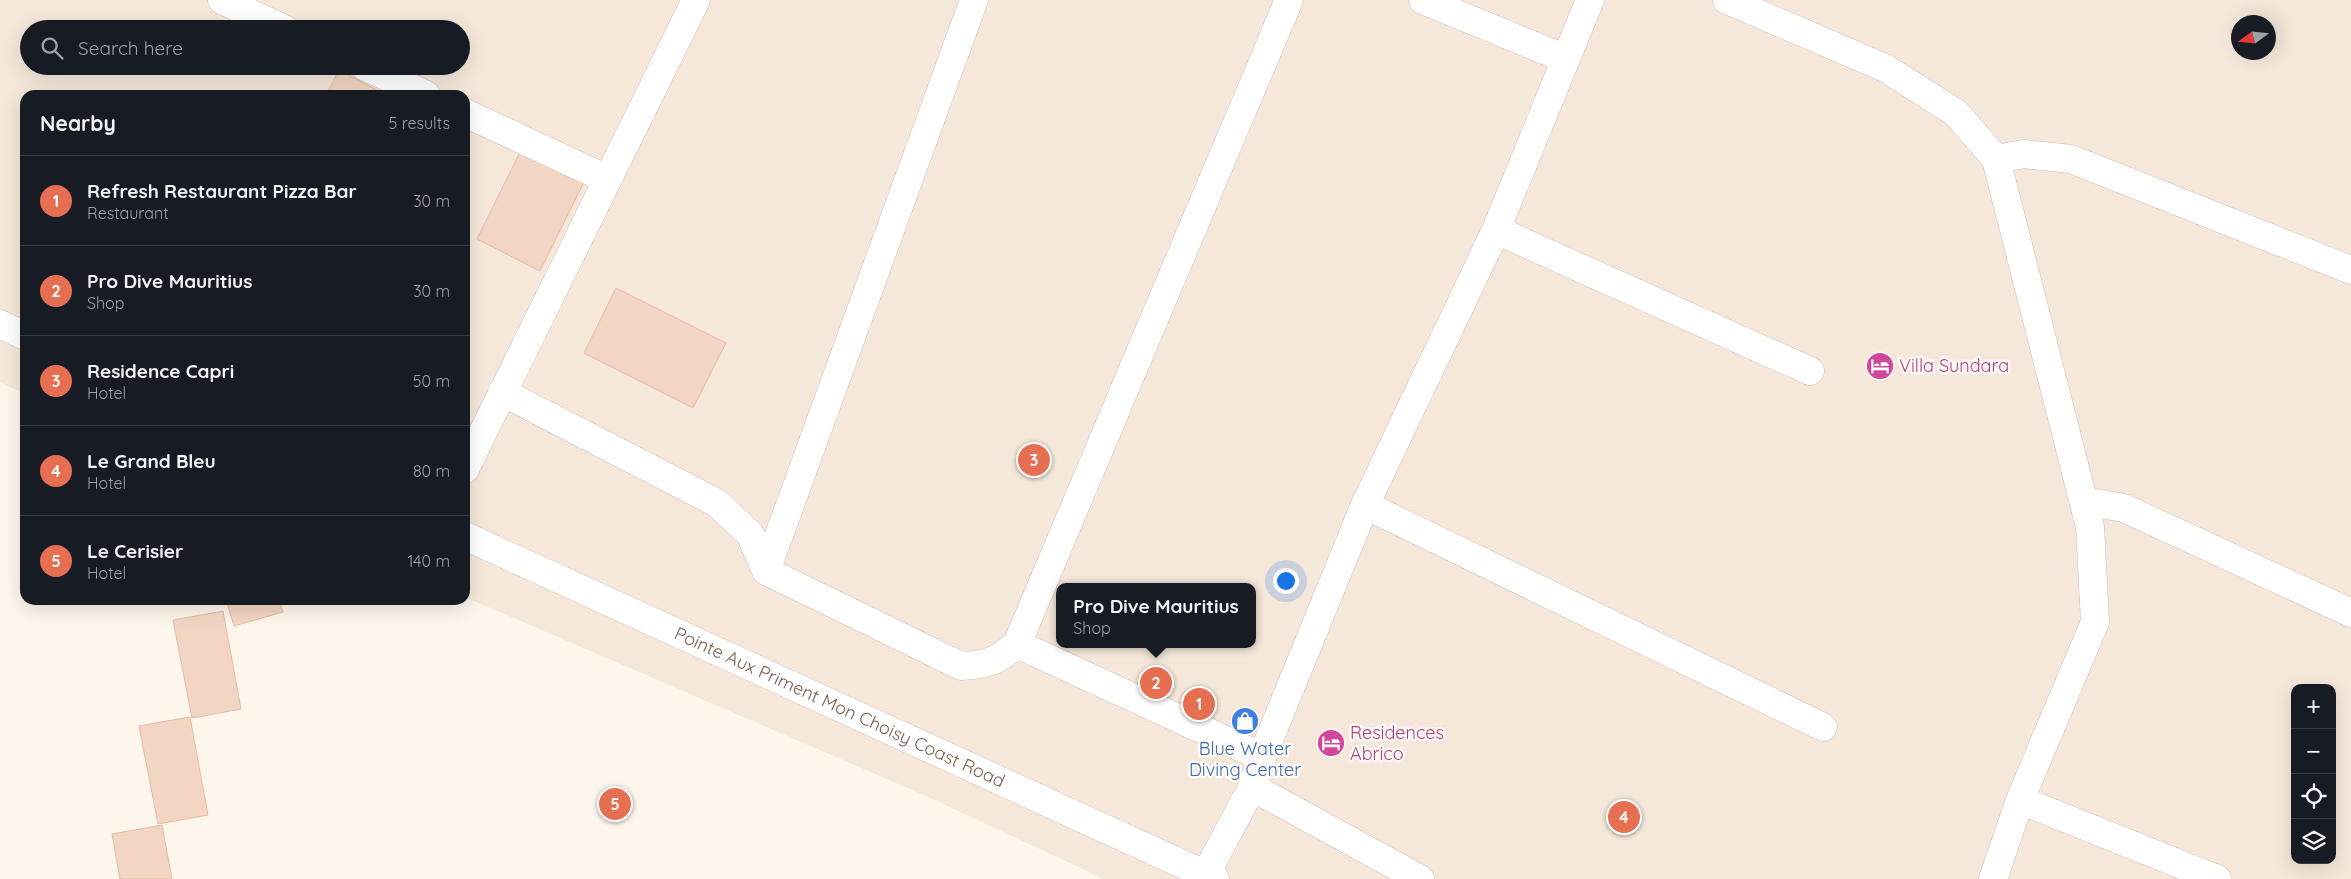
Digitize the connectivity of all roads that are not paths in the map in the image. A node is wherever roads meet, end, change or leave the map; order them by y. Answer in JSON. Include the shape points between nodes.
{"nodes":[{"id":1,"x":222,"y":0,"type":"edge"},
{"id":2,"x":696,"y":0,"type":"edge"},
{"id":3,"x":974,"y":0,"type":"edge"},
{"id":4,"x":1289,"y":0,"type":"edge"},
{"id":5,"x":1422,"y":0,"type":"edge"},
{"id":6,"x":1590,"y":0,"type":"edge"},
{"id":7,"x":1728,"y":0,"type":"edge"},
{"id":8,"x":265,"y":20,"type":"edge"},
{"id":9,"x":1566,"y":59,"type":"junction"},
{"id":10,"x":383,"y":75,"type":"edge"},
{"id":11,"x":415,"y":90,"type":"edge"},
{"id":12,"x":470,"y":115,"type":"edge"},
{"id":13,"x":1996,"y":159,"type":"junction"},
{"id":14,"x":607,"y":179,"type":"junction"},
{"id":15,"x":1496,"y":230,"type":"junction"},
{"id":16,"x":2351,"y":270,"type":"edge"},
{"id":17,"x":0,"y":324,"type":"edge"},
{"id":18,"x":20,"y":334,"type":"edge"},
{"id":19,"x":1810,"y":371,"type":"dead end"},
{"id":20,"x":502,"y":392,"type":"junction"},
{"id":21,"x":470,"y":459,"type":"edge"},
{"id":22,"x":2084,"y":501,"type":"junction"},
{"id":23,"x":1365,"y":505,"type":"junction"},
{"id":24,"x":470,"y":538,"type":"edge"},
{"id":25,"x":766,"y":570,"type":"junction"},
{"id":26,"x":2351,"y":613,"type":"edge"},
{"id":27,"x":1017,"y":644,"type":"junction"},
{"id":28,"x":1823,"y":727,"type":"dead end"},
{"id":29,"x":1262,"y":757,"type":"junction"},
{"id":30,"x":1252,"y":788,"type":"junction"},
{"id":31,"x":2020,"y":800,"type":"junction"},
{"id":32,"x":1211,"y":877,"type":"edge"},
{"id":33,"x":1420,"y":879,"type":"edge"},
{"id":34,"x":1993,"y":879,"type":"edge"},
{"id":35,"x":2217,"y":879,"type":"edge"}],
"edges":[{"from":1,"to":8,"type":"street"},
{"from":2,"to":14,"type":"street"},
{"from":3,"to":25,"type":"street"},
{"from":4,"to":27,"type":"street"},
{"from":5,"to":9,"type":"street"},
{"from":6,"to":9,"type":"street"},
{"from":7,"to":13,"type":"street","via":[[1885,68],[1956,113]]},
{"from":9,"to":15,"type":"street"},
{"from":10,"to":11,"type":"street"},
{"from":12,"to":14,"type":"street"},
{"from":13,"to":16,"type":"street","via":[[2024,154],[2071,159]]},
{"from":13,"to":22,"type":"street"},
{"from":14,"to":20,"type":"street"},
{"from":15,"to":19,"type":"street"},
{"from":15,"to":23,"type":"street"},
{"from":17,"to":18,"type":"street"},
{"from":20,"to":21,"type":"street"},
{"from":20,"to":25,"type":"street","via":[[717,503],[750,534]]},
{"from":22,"to":26,"type":"street","via":[[2124,508]]},
{"from":22,"to":31,"type":"street","via":[[2090,527],[2095,622]]},
{"from":23,"to":28,"type":"street"},
{"from":23,"to":29,"type":"street"},
{"from":24,"to":32,"type":"street","name":"Pointe Aux Priment Mon Choisy Coast Road"},
{"from":25,"to":27,"type":"street","via":[[961,666],[984,665],[1003,656]]},
{"from":27,"to":29,"type":"street"},
{"from":29,"to":30,"type":"street"},
{"from":30,"to":32,"type":"street"},
{"from":30,"to":33,"type":"street"},
{"from":31,"to":34,"type":"street"},
{"from":31,"to":35,"type":"street"}]}
